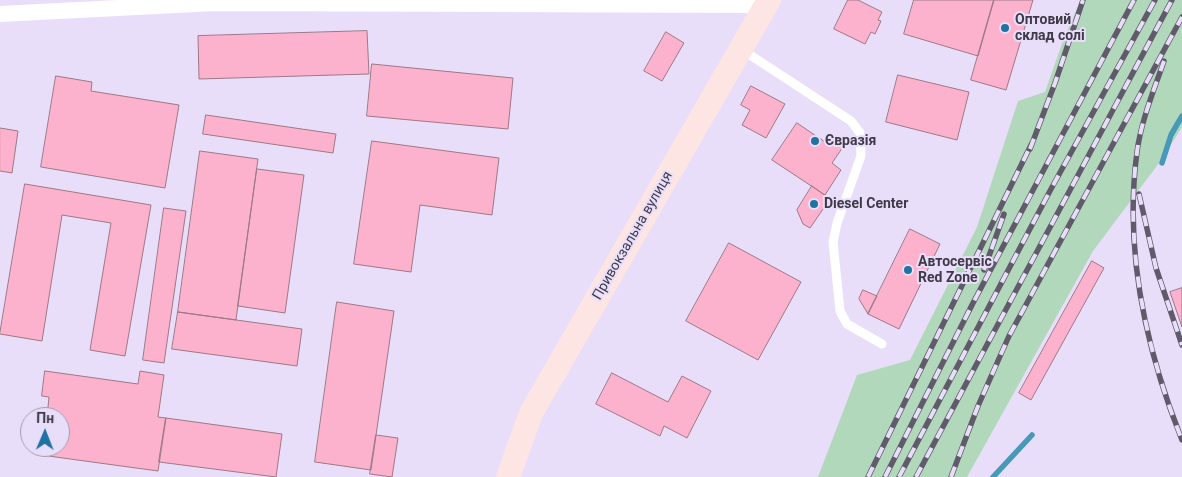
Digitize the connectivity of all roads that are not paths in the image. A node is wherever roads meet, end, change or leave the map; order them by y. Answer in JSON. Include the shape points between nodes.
{"nodes":[{"id":1,"x":215,"y":1,"type":"edge"},
{"id":2,"x":364,"y":2,"type":"edge"},
{"id":3,"x":456,"y":2,"type":"edge"},
{"id":4,"x":768,"y":2,"type":"edge"},
{"id":5,"x":0,"y":14,"type":"edge"},
{"id":6,"x":741,"y":48,"type":"junction"},
{"id":7,"x":882,"y":344,"type":"dead end"},
{"id":8,"x":508,"y":477,"type":"edge"}],
"edges":[{"from":1,"to":2,"type":"street"},
{"from":1,"to":5,"type":"street"},
{"from":2,"to":3,"type":"street"},
{"from":3,"to":4,"type":"street"},
{"from":4,"to":6,"type":"main road","name":"Привокзальна вулиця"},
{"from":6,"to":7,"type":"lane","via":[[851,121],[860,133],[861,156],[833,242],[840,310],[847,324]]},
{"from":6,"to":8,"type":"main road","name":"Привокзальна вулиця","via":[[531,413]]}]}
